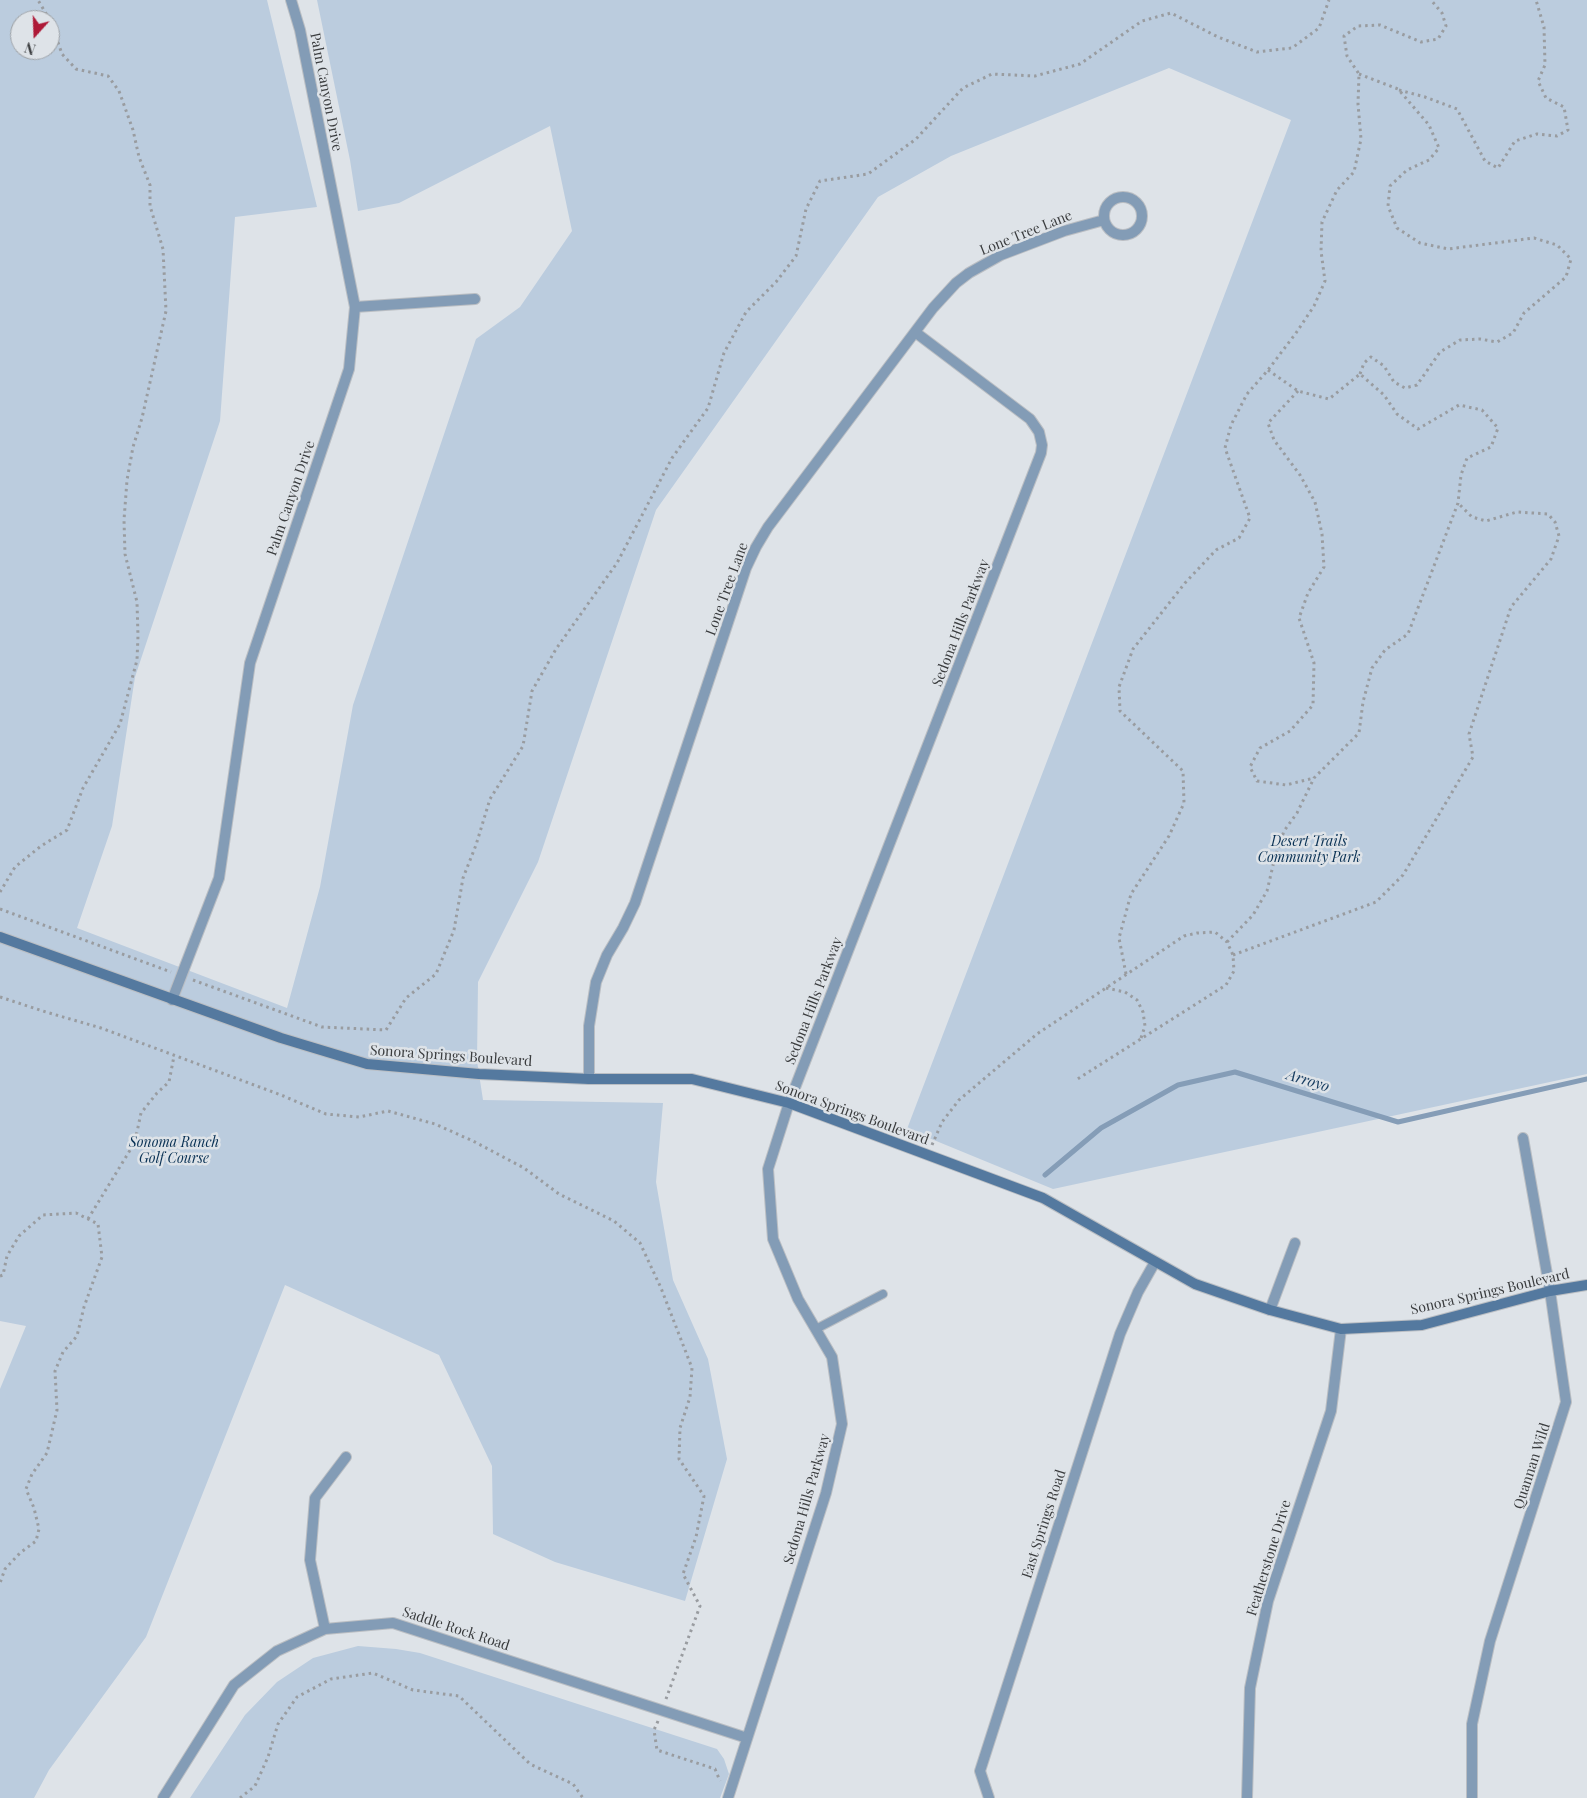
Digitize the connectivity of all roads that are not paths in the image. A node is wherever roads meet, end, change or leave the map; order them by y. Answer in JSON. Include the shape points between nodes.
{"nodes":[{"id":1,"x":291,"y":0,"type":"edge"},
{"id":2,"x":1104,"y":220,"type":"dead end"},
{"id":3,"x":475,"y":299,"type":"dead end"},
{"id":4,"x":355,"y":307,"type":"junction"},
{"id":5,"x":915,"y":332,"type":"junction"},
{"id":6,"x":0,"y":937,"type":"edge"},
{"id":7,"x":172,"y":1000,"type":"junction"},
{"id":8,"x":589,"y":1079,"type":"junction"},
{"id":9,"x":789,"y":1103,"type":"junction"},
{"id":10,"x":1523,"y":1138,"type":"dead end"},
{"id":11,"x":1295,"y":1243,"type":"dead end"},
{"id":12,"x":1154,"y":1262,"type":"junction"},
{"id":13,"x":1587,"y":1284,"type":"edge"},
{"id":14,"x":1550,"y":1291,"type":"junction"},
{"id":15,"x":882,"y":1294,"type":"dead end"},
{"id":16,"x":1270,"y":1310,"type":"junction"},
{"id":17,"x":816,"y":1329,"type":"junction"},
{"id":18,"x":1341,"y":1329,"type":"junction"},
{"id":19,"x":346,"y":1457,"type":"dead end"},
{"id":20,"x":325,"y":1629,"type":"junction"},
{"id":21,"x":747,"y":1738,"type":"junction"},
{"id":22,"x":163,"y":1798,"type":"edge"},
{"id":23,"x":728,"y":1798,"type":"edge"},
{"id":24,"x":989,"y":1798,"type":"edge"},
{"id":25,"x":1247,"y":1798,"type":"edge"},
{"id":26,"x":1472,"y":1798,"type":"edge"}],
"edges":[{"from":1,"to":4,"type":"street","name":"Palm Canyon Drive","via":[[300,30]]},
{"from":2,"to":5,"type":"street","name":"Lone Tree Lane","via":[[1082,225],[984,263],[944,295]]},
{"from":3,"to":4,"type":"street"},
{"from":4,"to":7,"type":"street","name":"Palm Canyon Drive","via":[[349,368],[250,663],[219,878]]},
{"from":5,"to":8,"type":"street","name":"Lone Tree Lane","via":[[768,527],[750,557],[638,897],[596,982],[588,1026]]},
{"from":5,"to":9,"type":"street","name":"Sedona Hills Parkway","via":[[1030,418],[1039,432],[1041,453]]},
{"from":6,"to":7,"type":"street","name":"Sonora Springs Boulevard"},
{"from":7,"to":8,"type":"street","name":"Sonora Springs Boulevard","via":[[367,1064]]},
{"from":8,"to":9,"type":"street","name":"Sonora Springs Boulevard","via":[[692,1079]]},
{"from":9,"to":12,"type":"street","name":"Sonora Springs Boulevard","via":[[1043,1198]]},
{"from":9,"to":17,"type":"street","name":"Sedona Hills Parkway","via":[[768,1169],[773,1239],[798,1299]]},
{"from":10,"to":14,"type":"street","name":"Quannan Wild"},
{"from":11,"to":16,"type":"street"},
{"from":12,"to":16,"type":"street","name":"Sonora Springs Boulevard","via":[[1195,1284]]},
{"from":12,"to":24,"type":"street","name":"East Springs Road","via":[[1120,1334],[980,1771]]},
{"from":13,"to":14,"type":"street","name":"Sonora Springs Boulevard"},
{"from":14,"to":18,"type":"street","name":"Sonora Springs Boulevard","via":[[1422,1325]]},
{"from":14,"to":26,"type":"street","name":"Quannan Wild","via":[[1566,1402],[1490,1642],[1472,1724]]},
{"from":15,"to":17,"type":"lane"},
{"from":16,"to":18,"type":"street","name":"Sonora Springs Boulevard"},
{"from":17,"to":21,"type":"street","name":"Sedona Hills Parkway","via":[[832,1357],[842,1424],[826,1493]]},
{"from":18,"to":25,"type":"street","name":"Featherstone Drive","via":[[1332,1411],[1268,1601],[1252,1678]]},
{"from":19,"to":20,"type":"street","via":[[315,1498],[310,1560]]},
{"from":20,"to":21,"type":"street","name":"Saddle Rock Road","via":[[393,1623]]},
{"from":20,"to":22,"type":"street","name":"Saddle Rock Road","via":[[277,1651],[234,1685]]},
{"from":21,"to":23,"type":"street","name":"Sedona Hills Parkway"}]}
